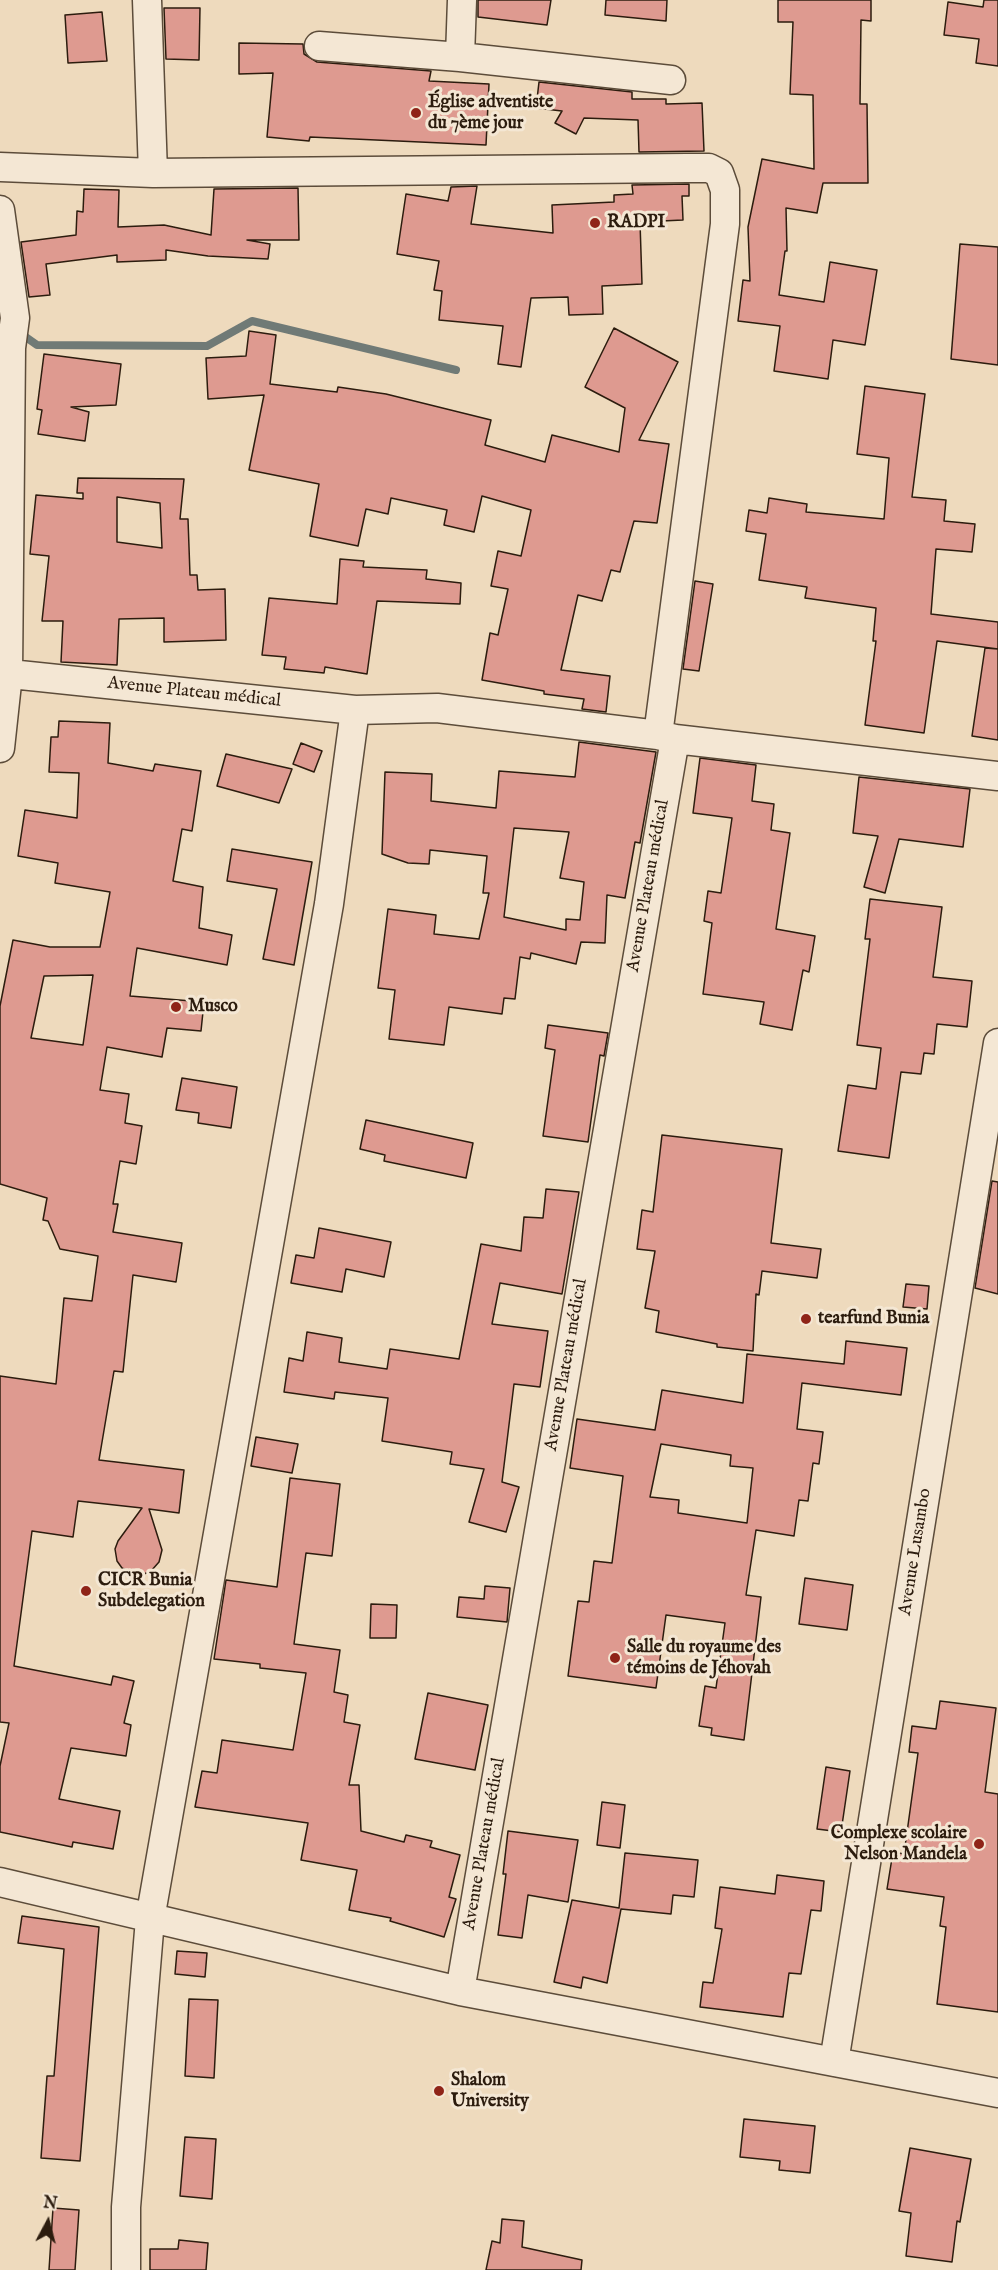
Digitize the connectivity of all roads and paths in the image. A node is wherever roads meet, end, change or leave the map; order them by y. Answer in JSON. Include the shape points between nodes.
{"nodes":[{"id":1,"x":147,"y":0,"type":"edge"},
{"id":2,"x":462,"y":0,"type":"edge"},
{"id":3,"x":319,"y":46,"type":"dead end"},
{"id":4,"x":460,"y":57,"type":"junction"},
{"id":5,"x":671,"y":80,"type":"dead end"},
{"id":6,"x":0,"y":167,"type":"edge"},
{"id":7,"x":153,"y":174,"type":"junction"},
{"id":8,"x":0,"y":210,"type":"edge"},
{"id":9,"x":4,"y":674,"type":"edge"},
{"id":10,"x":355,"y":710,"type":"junction"},
{"id":11,"x":666,"y":737,"type":"junction"},
{"id":12,"x":0,"y":748,"type":"edge"},
{"id":13,"x":998,"y":776,"type":"edge"},
{"id":14,"x":998,"y":1043,"type":"edge"},
{"id":15,"x":0,"y":1882,"type":"edge"},
{"id":16,"x":150,"y":1919,"type":"junction"},
{"id":17,"x":460,"y":1991,"type":"junction"},
{"id":18,"x":834,"y":2062,"type":"junction"},
{"id":19,"x":998,"y":2093,"type":"edge"},
{"id":20,"x":126,"y":2270,"type":"edge"}],
"edges":[{"from":1,"to":7,"type":"street"},
{"from":2,"to":4,"type":"street"},
{"from":3,"to":4,"type":"street"},
{"from":4,"to":5,"type":"street"},
{"from":6,"to":7,"type":"street"},
{"from":7,"to":11,"type":"street","via":[[687,168],[709,168],[719,173],[725,190],[725,224]]},
{"from":8,"to":9,"type":"street","via":[[15,318],[11,348]]},
{"from":9,"to":10,"type":"street","name":"Avenue Plateau médical"},
{"from":9,"to":12,"type":"street"},
{"from":10,"to":11,"type":"street","name":"Avenue Plateau médical","via":[[437,708]]},
{"from":10,"to":16,"type":"street","via":[[329,904]]},
{"from":11,"to":13,"type":"street","name":"Avenue Plateau médical"},
{"from":11,"to":17,"type":"street","name":"Avenue Plateau médical"},
{"from":14,"to":18,"type":"street","name":"Avenue Lusambo"},
{"from":15,"to":16,"type":"street"},
{"from":16,"to":17,"type":"street"},
{"from":16,"to":20,"type":"street","via":[[126,2207]]},
{"from":17,"to":18,"type":"street"},
{"from":18,"to":19,"type":"street"}]}
